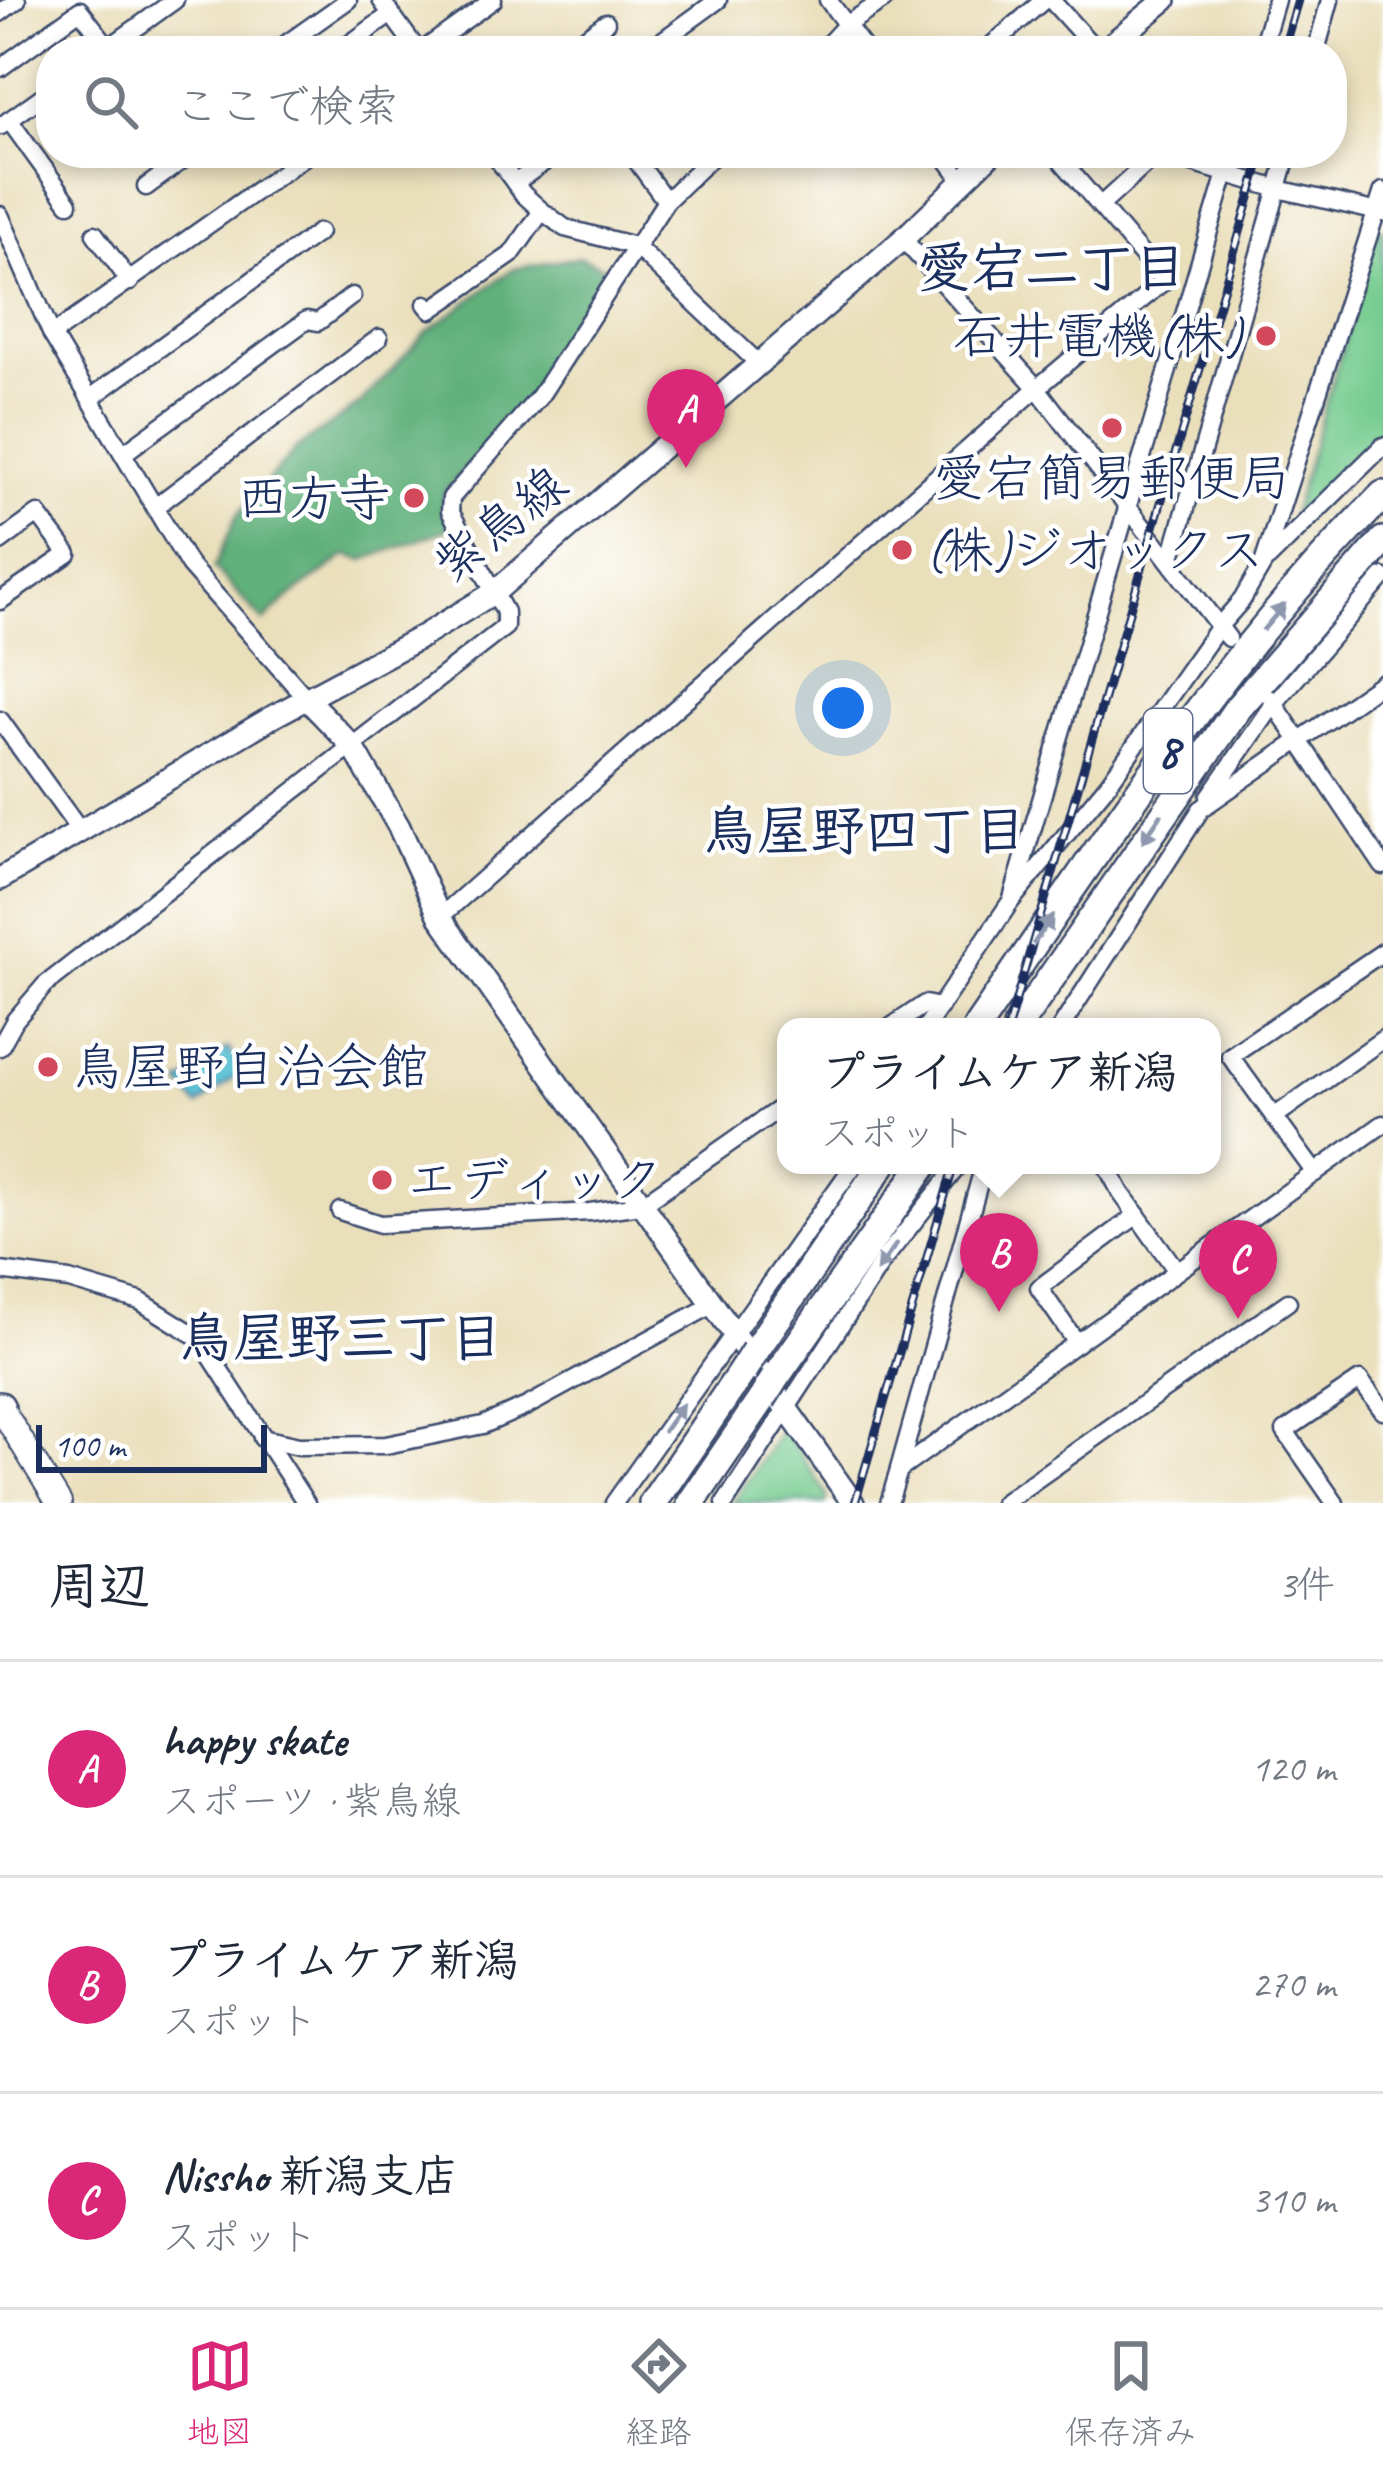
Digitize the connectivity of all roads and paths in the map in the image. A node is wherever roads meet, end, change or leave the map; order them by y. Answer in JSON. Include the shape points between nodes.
{"nodes":[{"id":1,"x":17,"y":0,"type":"edge"},
{"id":2,"x":176,"y":0,"type":"edge"},
{"id":3,"x":348,"y":0,"type":"edge"},
{"id":4,"x":493,"y":0,"type":"edge"},
{"id":5,"x":718,"y":0,"type":"edge"},
{"id":6,"x":828,"y":0,"type":"edge"},
{"id":7,"x":884,"y":0,"type":"edge"},
{"id":8,"x":1047,"y":0,"type":"edge"},
{"id":9,"x":1165,"y":0,"type":"edge"},
{"id":10,"x":1276,"y":0,"type":"edge"},
{"id":11,"x":1330,"y":0,"type":"edge"},
{"id":12,"x":386,"y":7,"type":"edge"},
{"id":13,"x":0,"y":13,"type":"edge"},
{"id":14,"x":606,"y":22,"type":"dead end"},
{"id":15,"x":846,"y":25,"type":"junction"},
{"id":16,"x":129,"y":33,"type":"junction"},
{"id":17,"x":44,"y":36,"type":"edge"},
{"id":18,"x":97,"y":36,"type":"edge"},
{"id":19,"x":125,"y":36,"type":"edge"},
{"id":20,"x":131,"y":36,"type":"edge"},
{"id":21,"x":297,"y":36,"type":"edge"},
{"id":22,"x":356,"y":36,"type":"edge"},
{"id":23,"x":408,"y":36,"type":"edge"},
{"id":24,"x":441,"y":36,"type":"edge"},
{"id":25,"x":587,"y":36,"type":"edge"},
{"id":26,"x":669,"y":36,"type":"edge"},
{"id":27,"x":836,"y":36,"type":"edge"},
{"id":28,"x":854,"y":36,"type":"edge"},
{"id":29,"x":1003,"y":36,"type":"edge"},
{"id":30,"x":1084,"y":36,"type":"edge"},
{"id":31,"x":1119,"y":36,"type":"edge"},
{"id":32,"x":1266,"y":36,"type":"edge"},
{"id":33,"x":1320,"y":36,"type":"edge"},
{"id":34,"x":36,"y":42,"type":"edge"},
{"id":35,"x":0,"y":68,"type":"edge"},
{"id":36,"x":36,"y":101,"type":"edge"},
{"id":37,"x":4,"y":123,"type":"edge"},
{"id":38,"x":36,"y":162,"type":"edge"},
{"id":39,"x":41,"y":168,"type":"edge"},
{"id":40,"x":172,"y":168,"type":"edge"},
{"id":41,"x":289,"y":168,"type":"edge"},
{"id":42,"x":504,"y":168,"type":"edge"},
{"id":43,"x":536,"y":168,"type":"edge"},
{"id":44,"x":642,"y":168,"type":"edge"},
{"id":45,"x":700,"y":168,"type":"edge"},
{"id":46,"x":953,"y":168,"type":"edge"},
{"id":47,"x":975,"y":168,"type":"edge"},
{"id":48,"x":1068,"y":168,"type":"edge"},
{"id":49,"x":1142,"y":168,"type":"edge"},
{"id":50,"x":1212,"y":168,"type":"edge"},
{"id":51,"x":1227,"y":168,"type":"edge"},
{"id":52,"x":1284,"y":168,"type":"edge"},
{"id":53,"x":1226,"y":172,"type":"junction"},
{"id":54,"x":962,"y":180,"type":"junction"},
{"id":55,"x":515,"y":183,"type":"junction"},
{"id":56,"x":146,"y":187,"type":"dead end"},
{"id":57,"x":1278,"y":189,"type":"junction"},
{"id":58,"x":1383,"y":191,"type":"edge"},
{"id":59,"x":666,"y":201,"type":"junction"},
{"id":60,"x":69,"y":203,"type":"dead end"},
{"id":61,"x":1100,"y":206,"type":"junction"},
{"id":62,"x":542,"y":211,"type":"junction"},
{"id":63,"x":1380,"y":212,"type":"edge"},
{"id":64,"x":0,"y":215,"type":"edge"},
{"id":65,"x":319,"y":232,"type":"dead end"},
{"id":66,"x":95,"y":234,"type":"dead end"},
{"id":67,"x":903,"y":239,"type":"junction"},
{"id":68,"x":635,"y":246,"type":"junction"},
{"id":69,"x":130,"y":282,"type":"junction"},
{"id":70,"x":352,"y":296,"type":"dead end"},
{"id":71,"x":426,"y":304,"type":"dead end"},
{"id":72,"x":52,"y":335,"type":"junction"},
{"id":73,"x":379,"y":338,"type":"dead end"},
{"id":74,"x":758,"y":363,"type":"junction"},
{"id":75,"x":1036,"y":388,"type":"junction"},
{"id":76,"x":92,"y":397,"type":"junction"},
{"id":77,"x":1383,"y":446,"type":"edge"},
{"id":78,"x":124,"y":452,"type":"junction"},
{"id":79,"x":1383,"y":494,"type":"edge"},
{"id":80,"x":155,"y":507,"type":"junction"},
{"id":81,"x":1130,"y":507,"type":"junction"},
{"id":82,"x":1383,"y":541,"type":"edge"},
{"id":83,"x":0,"y":542,"type":"edge"},
{"id":84,"x":1171,"y":560,"type":"junction"},
{"id":85,"x":1263,"y":563,"type":"junction"},
{"id":86,"x":1383,"y":577,"type":"edge"},
{"id":87,"x":495,"y":592,"type":"junction"},
{"id":88,"x":0,"y":601,"type":"edge"},
{"id":89,"x":1224,"y":631,"type":"junction"},
{"id":90,"x":1383,"y":682,"type":"edge"},
{"id":91,"x":306,"y":698,"type":"junction"},
{"id":92,"x":1272,"y":701,"type":"junction"},
{"id":93,"x":0,"y":720,"type":"edge"},
{"id":94,"x":1300,"y":742,"type":"junction"},
{"id":95,"x":353,"y":747,"type":"junction"},
{"id":96,"x":1201,"y":808,"type":"junction"},
{"id":97,"x":80,"y":831,"type":"junction"},
{"id":98,"x":1383,"y":866,"type":"edge"},
{"id":99,"x":0,"y":879,"type":"edge"},
{"id":100,"x":1011,"y":901,"type":"junction"},
{"id":101,"x":440,"y":917,"type":"junction"},
{"id":102,"x":1383,"y":952,"type":"edge"},
{"id":103,"x":940,"y":1007,"type":"junction"},
{"id":104,"x":904,"y":1018,"type":"edge"},
{"id":105,"x":932,"y":1018,"type":"edge"},
{"id":106,"x":983,"y":1018,"type":"edge"},
{"id":107,"x":1023,"y":1018,"type":"edge"},
{"id":108,"x":1067,"y":1018,"type":"edge"},
{"id":109,"x":1383,"y":1039,"type":"edge"},
{"id":110,"x":0,"y":1046,"type":"edge"},
{"id":111,"x":777,"y":1110,"type":"edge"},
{"id":112,"x":1274,"y":1117,"type":"junction"},
{"id":113,"x":1383,"y":1124,"type":"edge"},
{"id":114,"x":1315,"y":1173,"type":"junction"},
{"id":115,"x":847,"y":1174,"type":"edge"},
{"id":116,"x":876,"y":1174,"type":"edge"},
{"id":117,"x":918,"y":1174,"type":"edge"},
{"id":118,"x":952,"y":1174,"type":"edge"},
{"id":119,"x":981,"y":1174,"type":"edge"},
{"id":120,"x":1111,"y":1174,"type":"edge"},
{"id":121,"x":641,"y":1205,"type":"junction"},
{"id":122,"x":340,"y":1211,"type":"dead end"},
{"id":123,"x":1137,"y":1216,"type":"junction"},
{"id":124,"x":0,"y":1271,"type":"edge"},
{"id":125,"x":1177,"y":1271,"type":"junction"},
{"id":126,"x":1288,"y":1302,"type":"dead end"},
{"id":127,"x":712,"y":1305,"type":"junction"},
{"id":128,"x":732,"y":1333,"type":"junction"},
{"id":129,"x":1077,"y":1343,"type":"junction"},
{"id":130,"x":774,"y":1396,"type":"junction"},
{"id":131,"x":0,"y":1408,"type":"edge"},
{"id":132,"x":1383,"y":1411,"type":"edge"},
{"id":133,"x":262,"y":1438,"type":"junction"},
{"id":134,"x":899,"y":1470,"type":"junction"},
{"id":135,"x":844,"y":1498,"type":"edge"},
{"id":136,"x":59,"y":1503,"type":"edge"},
{"id":137,"x":306,"y":1503,"type":"edge"},
{"id":138,"x":614,"y":1503,"type":"edge"},
{"id":139,"x":653,"y":1503,"type":"edge"},
{"id":140,"x":692,"y":1503,"type":"edge"},
{"id":141,"x":725,"y":1503,"type":"edge"},
{"id":142,"x":890,"y":1503,"type":"edge"},
{"id":143,"x":1004,"y":1503,"type":"edge"},
{"id":144,"x":1335,"y":1503,"type":"edge"}],
"edges":[{"from":1,"to":13,"type":"street"},
{"from":2,"to":16,"type":"street"},
{"from":3,"to":21,"type":"street"},
{"from":4,"to":24,"type":"street"},
{"from":5,"to":26,"type":"street"},
{"from":6,"to":15,"type":"street"},
{"from":7,"to":15,"type":"street"},
{"from":8,"to":29,"type":"street"},
{"from":8,"to":30,"type":"street"},
{"from":9,"to":31,"type":"street"},
{"from":10,"to":32,"type":"street"},
{"from":11,"to":33,"type":"street"},
{"from":12,"to":22,"type":"street"},
{"from":12,"to":23,"type":"street"},
{"from":14,"to":25,"type":"street"},
{"from":15,"to":27,"type":"street"},
{"from":15,"to":28,"type":"street"},
{"from":16,"to":19,"type":"street"},
{"from":16,"to":20,"type":"street"},
{"from":17,"to":18,"type":"street","via":[[80,10]]},
{"from":34,"to":35,"type":"street"},
{"from":36,"to":37,"type":"street"},
{"from":37,"to":38,"type":"street"},
{"from":39,"to":60,"type":"street"},
{"from":40,"to":56,"type":"street"},
{"from":41,"to":69,"type":"street"},
{"from":42,"to":55,"type":"street"},
{"from":43,"to":55,"type":"street"},
{"from":44,"to":59,"type":"street"},
{"from":45,"to":59,"type":"street"},
{"from":46,"to":54,"type":"street"},
{"from":47,"to":54,"type":"street","name":"紫鳥線"},
{"from":48,"to":61,"type":"street"},
{"from":49,"to":61,"type":"street"},
{"from":50,"to":53,"type":"street"},
{"from":51,"to":53,"type":"street"},
{"from":52,"to":57,"type":"street"},
{"from":53,"to":57,"type":"street"},
{"from":53,"to":81,"type":"street"},
{"from":54,"to":67,"type":"street","name":"紫鳥線"},
{"from":55,"to":62,"type":"street"},
{"from":57,"to":63,"type":"street"},
{"from":57,"to":84,"type":"street"},
{"from":58,"to":63,"type":"street"},
{"from":59,"to":68,"type":"street"},
{"from":61,"to":75,"type":"street","via":[[1164,281]]},
{"from":62,"to":68,"type":"street","via":[[565,228]]},
{"from":62,"to":71,"type":"street","via":[[512,255],[431,310]]},
{"from":63,"to":85,"type":"street"},
{"from":64,"to":72,"type":"street"},
{"from":65,"to":76,"type":"street"},
{"from":66,"to":69,"type":"street"},
{"from":67,"to":74,"type":"street","name":"紫鳥線"},
{"from":67,"to":75,"type":"street"},
{"from":68,"to":74,"type":"street"},
{"from":68,"to":87,"type":"street","via":[[540,396],[451,498],[450,511]]},
{"from":69,"to":72,"type":"street"},
{"from":70,"to":78,"type":"street"},
{"from":72,"to":76,"type":"street"},
{"from":73,"to":80,"type":"street"},
{"from":74,"to":87,"type":"street","name":"紫鳥線"},
{"from":75,"to":81,"type":"street"},
{"from":75,"to":101,"type":"street"},
{"from":76,"to":78,"type":"street"},
{"from":77,"to":85,"type":"street"},
{"from":78,"to":80,"type":"street"},
{"from":106,"to":79,"type":"highway","number":"8","one_way":true,"via":[[1220,682]]},
{"from":80,"to":91,"type":"street","via":[[189,565]]},
{"from":81,"to":84,"type":"street"},
{"from":81,"to":100,"type":"street"},
{"from":82,"to":107,"type":"highway","number":"8","one_way":true,"via":[[1238,708]]},
{"from":83,"to":88,"type":"street","via":[[38,514],[68,554]]},
{"from":84,"to":89,"type":"street"},
{"from":85,"to":89,"type":"street"},
{"from":86,"to":92,"type":"street"},
{"from":87,"to":91,"type":"street","name":"紫鳥線"},
{"from":87,"to":95,"type":"street","via":[[505,627]]},
{"from":89,"to":100,"type":"street"},
{"from":90,"to":94,"type":"street"},
{"from":91,"to":95,"type":"street"},
{"from":91,"to":97,"type":"street","name":"紫鳥線"},
{"from":92,"to":94,"type":"street"},
{"from":92,"to":96,"type":"street"},
{"from":93,"to":97,"type":"street"},
{"from":94,"to":96,"type":"street"},
{"from":94,"to":98,"type":"street"},
{"from":95,"to":101,"type":"street"},
{"from":95,"to":110,"type":"street","via":[[45,985]]},
{"from":96,"to":108,"type":"street"},
{"from":97,"to":99,"type":"street","name":"紫鳥線"},
{"from":100,"to":103,"type":"street"},
{"from":101,"to":121,"type":"street"},
{"from":102,"to":112,"type":"street","via":[[1230,1056]]},
{"from":103,"to":104,"type":"street","via":[[925,1004]]},
{"from":103,"to":105,"type":"street"},
{"from":109,"to":112,"type":"street"},
{"from":111,"to":121,"type":"street"},
{"from":112,"to":114,"type":"street"},
{"from":113,"to":114,"type":"street"},
{"from":114,"to":125,"type":"street"},
{"from":115,"to":128,"type":"street"},
{"from":116,"to":139,"type":"highway"},
{"from":117,"to":130,"type":"highway"},
{"from":118,"to":130,"type":"street","one_way":true},
{"from":119,"to":134,"type":"street"},
{"from":120,"to":123,"type":"street"},
{"from":121,"to":122,"type":"street","via":[[380,1224]]},
{"from":121,"to":127,"type":"street"},
{"from":123,"to":125,"type":"street"},
{"from":123,"to":129,"type":"street","via":[[1039,1288]]},
{"from":124,"to":133,"type":"street","via":[[105,1290],[169,1318],[199,1338]]},
{"from":125,"to":129,"type":"street"},
{"from":126,"to":143,"type":"street"},
{"from":127,"to":128,"type":"street"},
{"from":127,"to":133,"type":"street","via":[[483,1425],[386,1445]]},
{"from":128,"to":130,"type":"street"},
{"from":138,"to":128,"type":"street","one_way":true},
{"from":129,"to":134,"type":"street"},
{"from":130,"to":135,"type":"street"},
{"from":130,"to":140,"type":"highway"},
{"from":130,"to":141,"type":"street"},
{"from":131,"to":136,"type":"main road"},
{"from":132,"to":144,"type":"street","via":[[1360,1379],[1285,1431]]},
{"from":133,"to":137,"type":"street"},
{"from":134,"to":142,"type":"street"}]}
